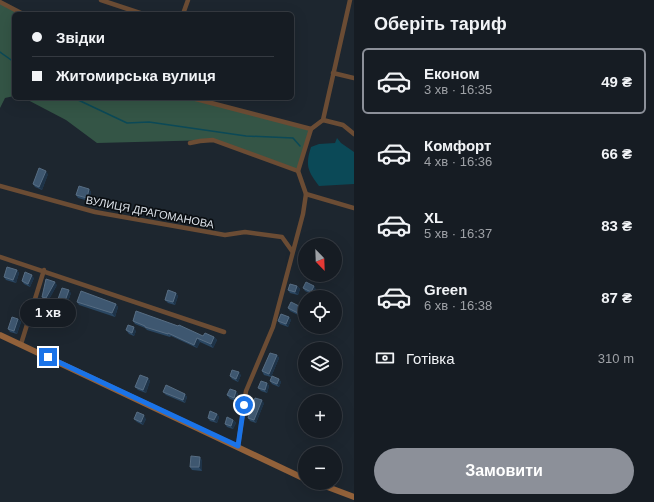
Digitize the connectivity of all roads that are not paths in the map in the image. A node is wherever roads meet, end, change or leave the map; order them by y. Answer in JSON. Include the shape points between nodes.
{"nodes":[{"id":1,"x":101,"y":0,"type":"edge"},
{"id":2,"x":188,"y":0,"type":"edge"},
{"id":3,"x":350,"y":0,"type":"edge"},
{"id":4,"x":0,"y":2,"type":"edge"},
{"id":5,"x":18,"y":12,"type":"edge"},
{"id":6,"x":137,"y":12,"type":"edge"},
{"id":7,"x":184,"y":12,"type":"edge"},
{"id":8,"x":333,"y":73,"type":"junction"},
{"id":9,"x":354,"y":78,"type":"edge"},
{"id":10,"x":200,"y":100,"type":"edge"},
{"id":11,"x":323,"y":120,"type":"junction"},
{"id":12,"x":311,"y":129,"type":"junction"},
{"id":13,"x":354,"y":134,"type":"edge"},
{"id":14,"x":190,"y":143,"type":"dead end"},
{"id":15,"x":298,"y":171,"type":"junction"},
{"id":16,"x":0,"y":186,"type":"edge"},
{"id":17,"x":306,"y":194,"type":"junction"},
{"id":18,"x":354,"y":208,"type":"edge"},
{"id":19,"x":292,"y":251,"type":"junction"},
{"id":20,"x":0,"y":256,"type":"edge"},
{"id":21,"x":44,"y":270,"type":"junction"},
{"id":22,"x":224,"y":332,"type":"dead end"},
{"id":23,"x":0,"y":335,"type":"edge"},
{"id":24,"x":21,"y":344,"type":"junction"},
{"id":25,"x":238,"y":446,"type":"junction"},
{"id":26,"x":298,"y":476,"type":"edge"},
{"id":27,"x":337,"y":490,"type":"edge"},
{"id":28,"x":354,"y":496,"type":"edge"}],
"edges":[{"from":1,"to":6,"type":"street"},
{"from":2,"to":7,"type":"street"},
{"from":3,"to":8,"type":"street"},
{"from":4,"to":5,"type":"street"},
{"from":8,"to":9,"type":"street"},
{"from":8,"to":11,"type":"street"},
{"from":10,"to":12,"type":"street"},
{"from":11,"to":12,"type":"street"},
{"from":11,"to":13,"type":"street","via":[[343,125]]},
{"from":12,"to":15,"type":"street"},
{"from":14,"to":15,"type":"street","via":[[213,140]]},
{"from":15,"to":17,"type":"street"},
{"from":16,"to":19,"type":"street","name":"ВУЛИЦЯ ДРАГОМАНОВА","via":[[95,212],[225,235],[245,232],[282,237]]},
{"from":17,"to":18,"type":"street"},
{"from":17,"to":19,"type":"street"},
{"from":19,"to":25,"type":"street","via":[[273,327],[246,392]]},
{"from":20,"to":21,"type":"street"},
{"from":21,"to":22,"type":"street"},
{"from":21,"to":24,"type":"street"},
{"from":23,"to":24,"type":"main road"},
{"from":24,"to":25,"type":"main road"},
{"from":25,"to":26,"type":"main road"},
{"from":27,"to":28,"type":"main road"}]}
